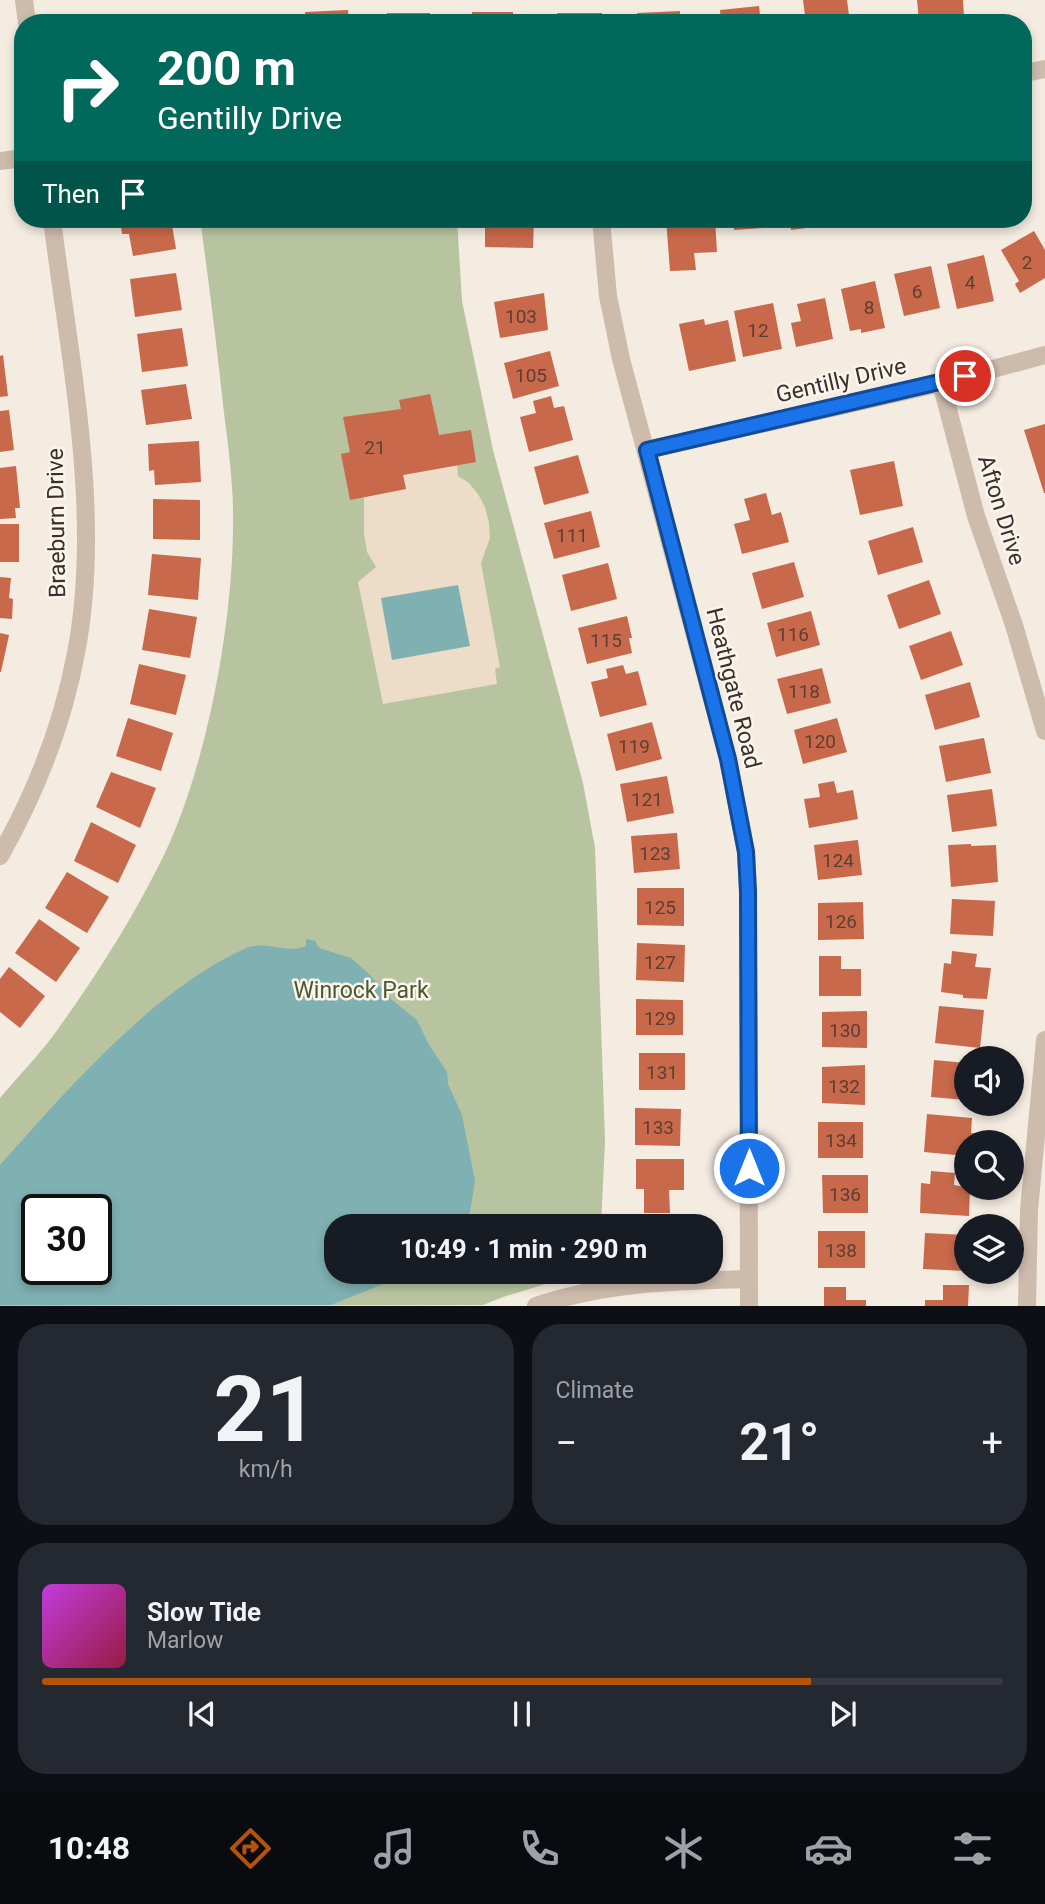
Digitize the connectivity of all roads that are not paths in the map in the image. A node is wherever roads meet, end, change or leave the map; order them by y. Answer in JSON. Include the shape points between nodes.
{"nodes":[{"id":1,"x":53,"y":228,"type":"edge"},
{"id":2,"x":602,"y":228,"type":"edge"},
{"id":3,"x":1045,"y":355,"type":"edge"},
{"id":4,"x":940,"y":383,"type":"junction"},
{"id":5,"x":647,"y":450,"type":"junction"},
{"id":6,"x":1045,"y":730,"type":"edge"},
{"id":7,"x":0,"y":856,"type":"edge"},
{"id":8,"x":1045,"y":1040,"type":"edge"},
{"id":9,"x":749,"y":1279,"type":"junction"},
{"id":10,"x":536,"y":1306,"type":"edge"},
{"id":11,"x":750,"y":1306,"type":"edge"},
{"id":12,"x":1027,"y":1306,"type":"edge"}],
"edges":[{"from":1,"to":7,"type":"street","name":"Braeburn Drive","via":[[84,488],[85,575],[77,650],[60,718]]},
{"from":2,"to":5,"type":"street","name":"Heathgate Road","via":[[608,296]]},
{"from":3,"to":4,"type":"street","name":"Gentilly Drive"},
{"from":4,"to":5,"type":"street","name":"Gentilly Drive"},
{"from":4,"to":6,"type":"street","name":"Afton Drive","via":[[976,516]]},
{"from":5,"to":9,"type":"street","name":"Heathgate Road","via":[[728,759],[746,852]]},
{"from":8,"to":12,"type":"street","via":[[1029,1210]]},
{"from":9,"to":10,"type":"street","via":[[593,1289]]},
{"from":9,"to":11,"type":"street","name":"Heathgate Road"}]}
